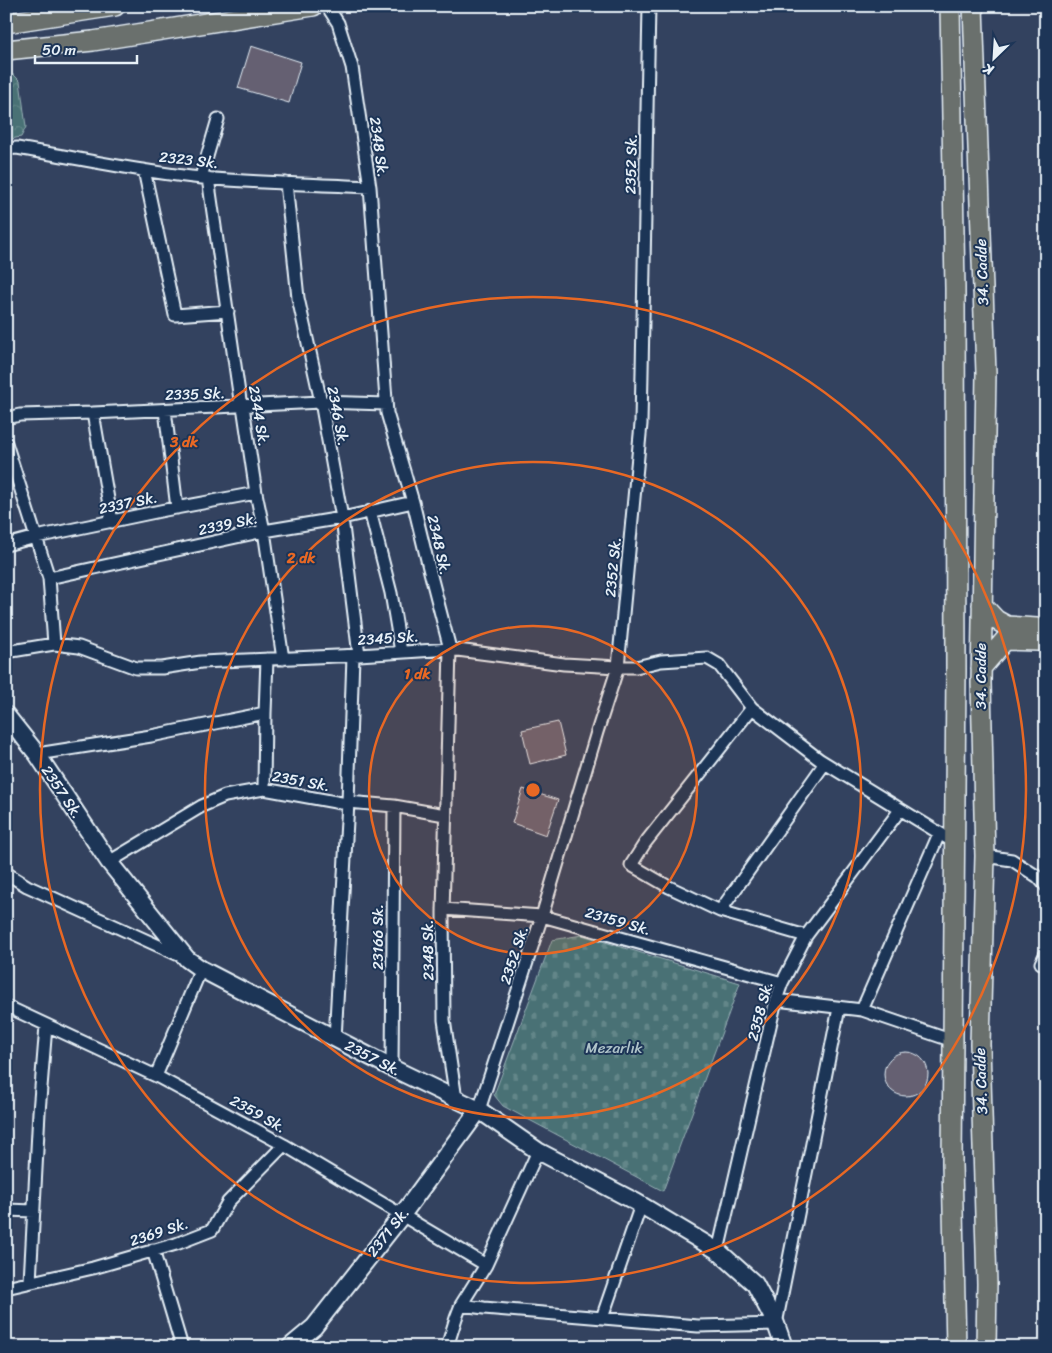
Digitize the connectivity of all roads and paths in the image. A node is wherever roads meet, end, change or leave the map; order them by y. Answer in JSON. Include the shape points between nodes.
{"nodes":[{"id":1,"x":115,"y":6,"type":"edge"},
{"id":2,"x":313,"y":6,"type":"edge"},
{"id":3,"x":327,"y":6,"type":"edge"},
{"id":4,"x":649,"y":6,"type":"edge"},
{"id":5,"x":950,"y":6,"type":"edge"},
{"id":6,"x":973,"y":6,"type":"edge"},
{"id":7,"x":6,"y":23,"type":"edge"},
{"id":8,"x":6,"y":50,"type":"edge"},
{"id":9,"x":218,"y":119,"type":"dead end"},
{"id":10,"x":6,"y":149,"type":"edge"},
{"id":11,"x":144,"y":170,"type":"junction"},
{"id":12,"x":204,"y":178,"type":"junction"},
{"id":13,"x":286,"y":183,"type":"junction"},
{"id":14,"x":370,"y":187,"type":"junction"},
{"id":15,"x":228,"y":311,"type":"junction"},
{"id":16,"x":321,"y":402,"type":"junction"},
{"id":17,"x":386,"y":404,"type":"junction"},
{"id":18,"x":244,"y":406,"type":"junction"},
{"id":19,"x":166,"y":410,"type":"junction"},
{"id":20,"x":92,"y":413,"type":"junction"},
{"id":21,"x":6,"y":418,"type":"edge"},
{"id":22,"x":6,"y":443,"type":"edge"},
{"id":23,"x":256,"y":493,"type":"junction"},
{"id":24,"x":414,"y":502,"type":"junction"},
{"id":25,"x":177,"y":508,"type":"junction"},
{"id":26,"x":370,"y":511,"type":"junction"},
{"id":27,"x":342,"y":518,"type":"junction"},
{"id":28,"x":112,"y":522,"type":"junction"},
{"id":29,"x":264,"y":531,"type":"junction"},
{"id":30,"x":36,"y":537,"type":"junction"},
{"id":31,"x":6,"y":545,"type":"edge"},
{"id":32,"x":49,"y":578,"type":"junction"},
{"id":33,"x":982,"y":605,"type":"junction"},
{"id":34,"x":1046,"y":632,"type":"edge"},
{"id":35,"x":1006,"y":633,"type":"junction"},
{"id":36,"x":1046,"y":637,"type":"edge"},
{"id":37,"x":54,"y":644,"type":"junction"},
{"id":38,"x":450,"y":648,"type":"junction"},
{"id":39,"x":6,"y":652,"type":"edge"},
{"id":40,"x":401,"y":652,"type":"junction"},
{"id":41,"x":356,"y":655,"type":"junction"},
{"id":42,"x":268,"y":659,"type":"junction"},
{"id":43,"x":283,"y":659,"type":"junction"},
{"id":44,"x":618,"y":667,"type":"junction"},
{"id":45,"x":981,"y":668,"type":"junction"},
{"id":46,"x":752,"y":708,"type":"junction"},
{"id":47,"x":265,"y":713,"type":"junction"},
{"id":48,"x":6,"y":715,"type":"edge"},
{"id":49,"x":37,"y":754,"type":"junction"},
{"id":50,"x":825,"y":763,"type":"junction"},
{"id":51,"x":264,"y":789,"type":"junction"},
{"id":52,"x":348,"y":802,"type":"junction"},
{"id":53,"x":394,"y":806,"type":"junction"},
{"id":54,"x":900,"y":810,"type":"junction"},
{"id":55,"x":445,"y":815,"type":"junction"},
{"id":56,"x":947,"y":838,"type":"junction"},
{"id":57,"x":985,"y":856,"type":"junction"},
{"id":58,"x":109,"y":862,"type":"junction"},
{"id":59,"x":6,"y":873,"type":"edge"},
{"id":60,"x":1046,"y":886,"type":"edge"},
{"id":61,"x":443,"y":909,"type":"junction"},
{"id":62,"x":720,"y":911,"type":"junction"},
{"id":63,"x":542,"y":916,"type":"junction"},
{"id":64,"x":806,"y":936,"type":"junction"},
{"id":65,"x":187,"y":959,"type":"junction"},
{"id":66,"x":201,"y":969,"type":"junction"},
{"id":67,"x":782,"y":983,"type":"junction"},
{"id":68,"x":776,"y":1000,"type":"junction"},
{"id":69,"x":6,"y":1006,"type":"edge"},
{"id":70,"x":839,"y":1008,"type":"junction"},
{"id":71,"x":862,"y":1010,"type":"junction"},
{"id":72,"x":46,"y":1026,"type":"junction"},
{"id":73,"x":335,"y":1039,"type":"junction"},
{"id":74,"x":953,"y":1041,"type":"junction"},
{"id":75,"x":392,"y":1068,"type":"junction"},
{"id":76,"x":156,"y":1076,"type":"junction"},
{"id":77,"x":456,"y":1099,"type":"junction"},
{"id":78,"x":479,"y":1110,"type":"junction"},
{"id":79,"x":284,"y":1145,"type":"junction"},
{"id":80,"x":538,"y":1151,"type":"junction"},
{"id":81,"x":641,"y":1205,"type":"junction"},
{"id":82,"x":6,"y":1210,"type":"edge"},
{"id":83,"x":34,"y":1211,"type":"junction"},
{"id":84,"x":402,"y":1215,"type":"junction"},
{"id":85,"x":153,"y":1250,"type":"junction"},
{"id":86,"x":718,"y":1251,"type":"junction"},
{"id":87,"x":486,"y":1265,"type":"junction"},
{"id":88,"x":30,"y":1282,"type":"junction"},
{"id":89,"x":6,"y":1288,"type":"edge"},
{"id":90,"x":462,"y":1305,"type":"junction"},
{"id":91,"x":602,"y":1318,"type":"junction"},
{"id":92,"x":776,"y":1324,"type":"junction"},
{"id":93,"x":182,"y":1347,"type":"edge"},
{"id":94,"x":290,"y":1347,"type":"edge"},
{"id":95,"x":447,"y":1347,"type":"edge"},
{"id":96,"x":784,"y":1347,"type":"edge"},
{"id":97,"x":956,"y":1347,"type":"edge"},
{"id":98,"x":986,"y":1347,"type":"edge"}],
"edges":[{"from":1,"to":7,"type":"main road"},
{"from":2,"to":8,"type":"main road","via":[[93,42]]},
{"from":3,"to":14,"type":"street","name":"2348 Sk.","via":[[338,23],[352,67]]},
{"from":4,"to":44,"type":"street","name":"2352 Sk.","via":[[641,424]]},
{"from":5,"to":56,"type":"main road","name":"34. Cadde","via":[[956,671]]},
{"from":6,"to":33,"type":"main road","name":"34. Cadde","via":[[986,373]]},
{"from":9,"to":12,"type":"street","name":"2344 Sk."},
{"from":10,"to":11,"type":"street","name":"2323 Sk.","via":[[17,148]]},
{"from":11,"to":12,"type":"street","name":"2323 Sk."},
{"from":11,"to":15,"type":"street","via":[[175,315]]},
{"from":12,"to":13,"type":"street","name":"2323 Sk."},
{"from":12,"to":15,"type":"street","name":"2344 Sk."},
{"from":13,"to":14,"type":"street","name":"2323 Sk."},
{"from":13,"to":16,"type":"street","name":"2346 Sk.","via":[[298,298]]},
{"from":14,"to":17,"type":"street","name":"2348 Sk."},
{"from":15,"to":18,"type":"street","name":"2344 Sk.","via":[[240,400]]},
{"from":16,"to":17,"type":"street","name":"2335 Sk."},
{"from":16,"to":18,"type":"street","name":"2335 Sk."},
{"from":16,"to":27,"type":"street","name":"2346 Sk."},
{"from":17,"to":24,"type":"street","name":"2348 Sk."},
{"from":18,"to":19,"type":"street","name":"2335 Sk."},
{"from":18,"to":23,"type":"street","name":"2344 Sk."},
{"from":19,"to":20,"type":"street","name":"2335 Sk."},
{"from":19,"to":25,"type":"street"},
{"from":20,"to":21,"type":"street","name":"2335 Sk."},
{"from":20,"to":28,"type":"street"},
{"from":22,"to":30,"type":"street"},
{"from":23,"to":25,"type":"street","name":"2337 Sk."},
{"from":23,"to":29,"type":"street","name":"2344 Sk."},
{"from":24,"to":26,"type":"street","name":"2339 Sk."},
{"from":24,"to":38,"type":"street","name":"2348 Sk."},
{"from":25,"to":28,"type":"street","name":"2337 Sk."},
{"from":26,"to":27,"type":"street","name":"2339 Sk."},
{"from":26,"to":40,"type":"street","via":[[391,593]]},
{"from":27,"to":29,"type":"street","name":"2339 Sk."},
{"from":27,"to":41,"type":"street","name":"2346 Sk."},
{"from":28,"to":30,"type":"street","name":"2337 Sk."},
{"from":29,"to":32,"type":"street","name":"2339 Sk."},
{"from":29,"to":43,"type":"street","name":"2344 Sk."},
{"from":30,"to":31,"type":"street","name":"2337 Sk."},
{"from":30,"to":32,"type":"street"},
{"from":32,"to":37,"type":"street"},
{"from":33,"to":35,"type":"main road"},
{"from":33,"to":45,"type":"main road","name":"34. Cadde"},
{"from":34,"to":35,"type":"main road","via":[[1037,628]]},
{"from":35,"to":36,"type":"main road","via":[[1038,641]]},
{"from":35,"to":45,"type":"main road"},
{"from":37,"to":39,"type":"street","name":"2345 Sk."},
{"from":37,"to":42,"type":"street","name":"2345 Sk.","via":[[79,647],[136,668]]},
{"from":38,"to":40,"type":"street","name":"2345 Sk."},
{"from":38,"to":44,"type":"street","name":"2345 Sk.","via":[[564,664]]},
{"from":38,"to":55,"type":"street","name":"2348 Sk."},
{"from":40,"to":41,"type":"street","name":"2345 Sk."},
{"from":41,"to":43,"type":"street","name":"2345 Sk."},
{"from":41,"to":52,"type":"street","name":"2346 Sk."},
{"from":42,"to":43,"type":"street","name":"2345 Sk."},
{"from":42,"to":47,"type":"street"},
{"from":44,"to":46,"type":"street","name":"2345 Sk.","via":[[706,658],[719,665]]},
{"from":44,"to":63,"type":"street","name":"2352 Sk."},
{"from":45,"to":57,"type":"main road","name":"34. Cadde"},
{"from":46,"to":50,"type":"street","name":"2345 Sk."},
{"from":46,"to":62,"type":"street","via":[[631,865]]},
{"from":47,"to":49,"type":"street"},
{"from":47,"to":51,"type":"street"},
{"from":48,"to":49,"type":"street","name":"2357 Sk."},
{"from":49,"to":58,"type":"street","name":"2357 Sk."},
{"from":50,"to":54,"type":"street","name":"2345 Sk."},
{"from":50,"to":62,"type":"street"},
{"from":51,"to":52,"type":"street","name":"2351 Sk."},
{"from":51,"to":58,"type":"street","name":"2351 Sk.","via":[[225,796],[202,806]]},
{"from":52,"to":53,"type":"street","name":"2351 Sk."},
{"from":52,"to":73,"type":"street","name":"2346 Sk."},
{"from":53,"to":55,"type":"street","name":"2351 Sk."},
{"from":53,"to":75,"type":"street","name":"23166 Sk."},
{"from":54,"to":56,"type":"street","name":"2345 Sk."},
{"from":54,"to":64,"type":"street","name":"2358 Sk."},
{"from":55,"to":61,"type":"street","name":"2348 Sk."},
{"from":56,"to":71,"type":"street"},
{"from":56,"to":74,"type":"main road","name":"34. Cadde"},
{"from":57,"to":60,"type":"street","via":[[1012,860]]},
{"from":57,"to":98,"type":"main road","name":"34. Cadde","via":[[980,1044]]},
{"from":58,"to":65,"type":"street","name":"2357 Sk."},
{"from":59,"to":65,"type":"street","via":[[27,886]]},
{"from":61,"to":63,"type":"street","name":"23159 Sk."},
{"from":61,"to":77,"type":"street","name":"2348 Sk.","via":[[444,1020]]},
{"from":62,"to":64,"type":"street"},
{"from":63,"to":67,"type":"street","name":"23159 Sk."},
{"from":63,"to":78,"type":"street","name":"2352 Sk."},
{"from":64,"to":67,"type":"street","name":"2358 Sk."},
{"from":65,"to":66,"type":"street","name":"2357 Sk."},
{"from":66,"to":73,"type":"street","name":"2357 Sk."},
{"from":66,"to":76,"type":"street"},
{"from":67,"to":68,"type":"street","name":"2358 Sk."},
{"from":68,"to":70,"type":"street"},
{"from":68,"to":86,"type":"street","name":"2358 Sk."},
{"from":69,"to":72,"type":"street","name":"2359 Sk."},
{"from":70,"to":71,"type":"street"},
{"from":70,"to":92,"type":"street"},
{"from":71,"to":74,"type":"street"},
{"from":72,"to":76,"type":"street","name":"2359 Sk."},
{"from":72,"to":83,"type":"street"},
{"from":73,"to":75,"type":"street","name":"2357 Sk."},
{"from":74,"to":97,"type":"main road","name":"34. Cadde"},
{"from":75,"to":77,"type":"street","name":"2357 Sk."},
{"from":76,"to":79,"type":"street","name":"2359 Sk."},
{"from":77,"to":78,"type":"street","name":"2357 Sk."},
{"from":78,"to":80,"type":"street","name":"2357 Sk."},
{"from":78,"to":84,"type":"street","name":"2371 Sk."},
{"from":79,"to":84,"type":"street","name":"2359 Sk."},
{"from":79,"to":85,"type":"street","name":"2369 Sk.","via":[[228,1202],[212,1230]]},
{"from":80,"to":81,"type":"street","name":"2357 Sk."},
{"from":80,"to":87,"type":"street"},
{"from":81,"to":86,"type":"street","name":"2357 Sk."},
{"from":81,"to":91,"type":"street"},
{"from":82,"to":83,"type":"street"},
{"from":83,"to":88,"type":"street"},
{"from":84,"to":87,"type":"street","name":"2359 Sk."},
{"from":84,"to":94,"type":"street","name":"2371 Sk.","via":[[314,1327]]},
{"from":85,"to":88,"type":"street","name":"2369 Sk."},
{"from":85,"to":93,"type":"street"},
{"from":86,"to":92,"type":"street","name":"2357 Sk.","via":[[755,1284]]},
{"from":87,"to":90,"type":"street"},
{"from":88,"to":89,"type":"street","name":"2369 Sk."},
{"from":90,"to":91,"type":"street"},
{"from":90,"to":95,"type":"street"},
{"from":91,"to":92,"type":"street","via":[[698,1326]]},
{"from":92,"to":96,"type":"street","name":"2357 Sk."}]}
